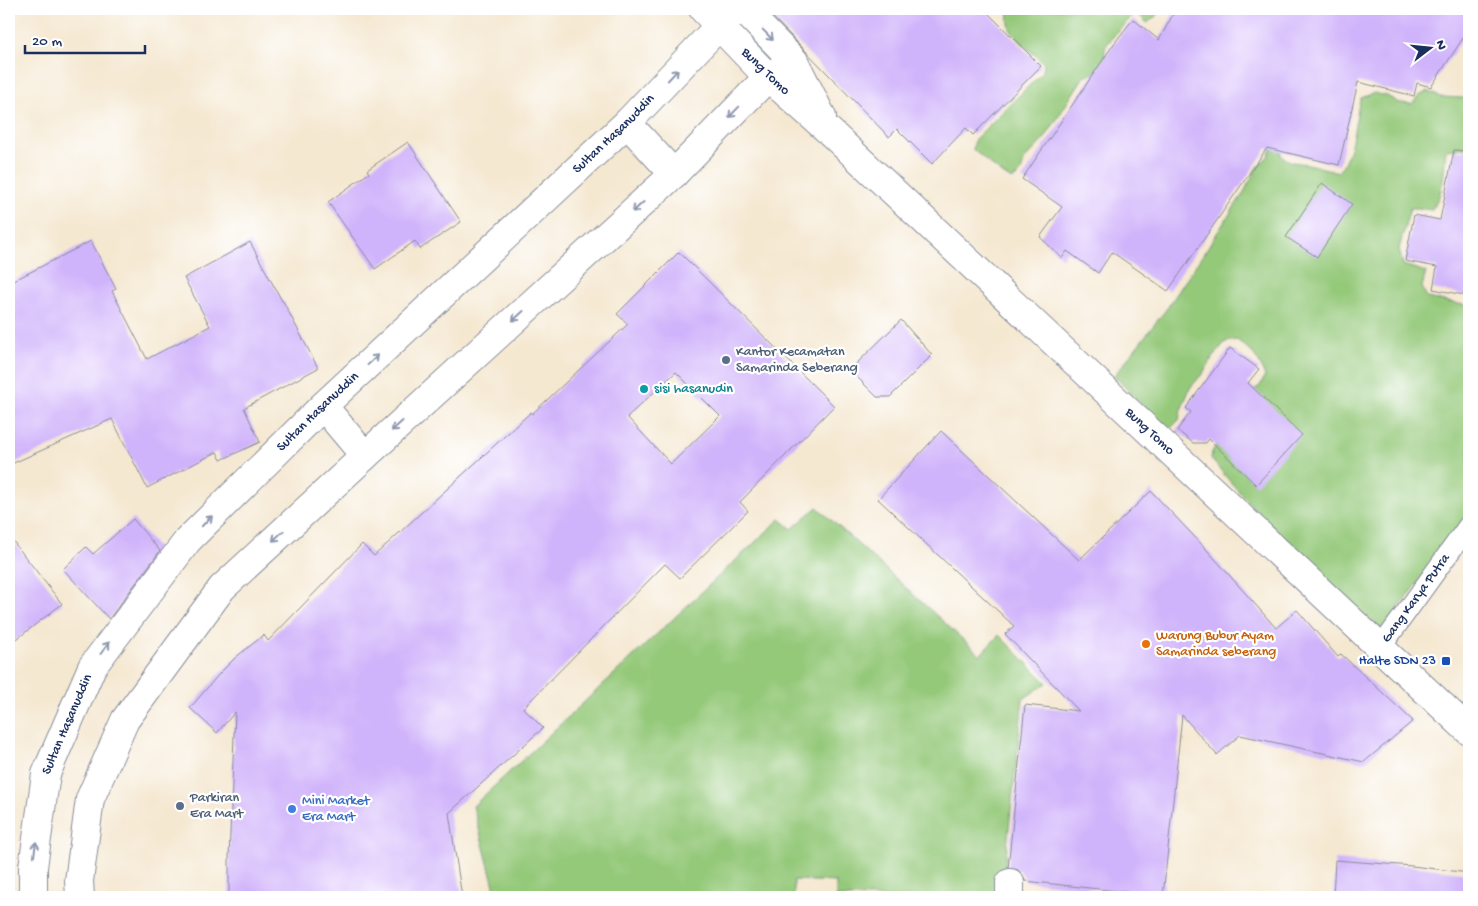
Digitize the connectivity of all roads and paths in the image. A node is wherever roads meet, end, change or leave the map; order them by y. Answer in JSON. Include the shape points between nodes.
{"nodes":[{"id":1,"x":743,"y":9,"type":"edge"},
{"id":2,"x":720,"y":14,"type":"edge"},
{"id":3,"x":794,"y":61,"type":"junction"},
{"id":4,"x":768,"y":77,"type":"junction"},
{"id":5,"x":627,"y":123,"type":"junction"},
{"id":6,"x":830,"y":132,"type":"junction"},
{"id":7,"x":674,"y":174,"type":"junction"},
{"id":8,"x":323,"y":406,"type":"junction"},
{"id":9,"x":365,"y":456,"type":"junction"},
{"id":10,"x":1469,"y":525,"type":"edge"},
{"id":11,"x":1381,"y":647,"type":"junction"},
{"id":12,"x":1469,"y":731,"type":"edge"},
{"id":13,"x":33,"y":897,"type":"edge"},
{"id":14,"x":80,"y":897,"type":"edge"}],
"edges":[{"from":1,"to":3,"type":"main road","name":"Bung Tomo","one_way":true},
{"from":2,"to":4,"type":"main road","name":"Bung Tomo"},
{"from":5,"to":2,"type":"main road","name":"Sultan Hasanuddin","one_way":true},
{"from":3,"to":4,"type":"main road"},
{"from":3,"to":6,"type":"main road","name":"Bung Tomo"},
{"from":4,"to":6,"type":"main road","name":"Bung Tomo"},
{"from":4,"to":7,"type":"main road","one_way":true},
{"from":5,"to":7,"type":"main road"},
{"from":8,"to":5,"type":"main road","name":"Sultan Hasanuddin","one_way":true},
{"from":6,"to":11,"type":"main road","name":"Bung Tomo"},
{"from":7,"to":9,"type":"main road","one_way":true},
{"from":8,"to":9,"type":"main road"},
{"from":13,"to":8,"type":"main road","name":"Sultan Hasanuddin","one_way":true,"via":[[33,867],[46,774],[92,666],[188,540]]},
{"from":9,"to":14,"type":"main road","one_way":true,"via":[[222,588],[126,720],[90,799],[79,881]]},
{"from":10,"to":11,"type":"lane","name":"Gang Karya Putra"},
{"from":11,"to":12,"type":"main road","name":"Bung Tomo"}]}
